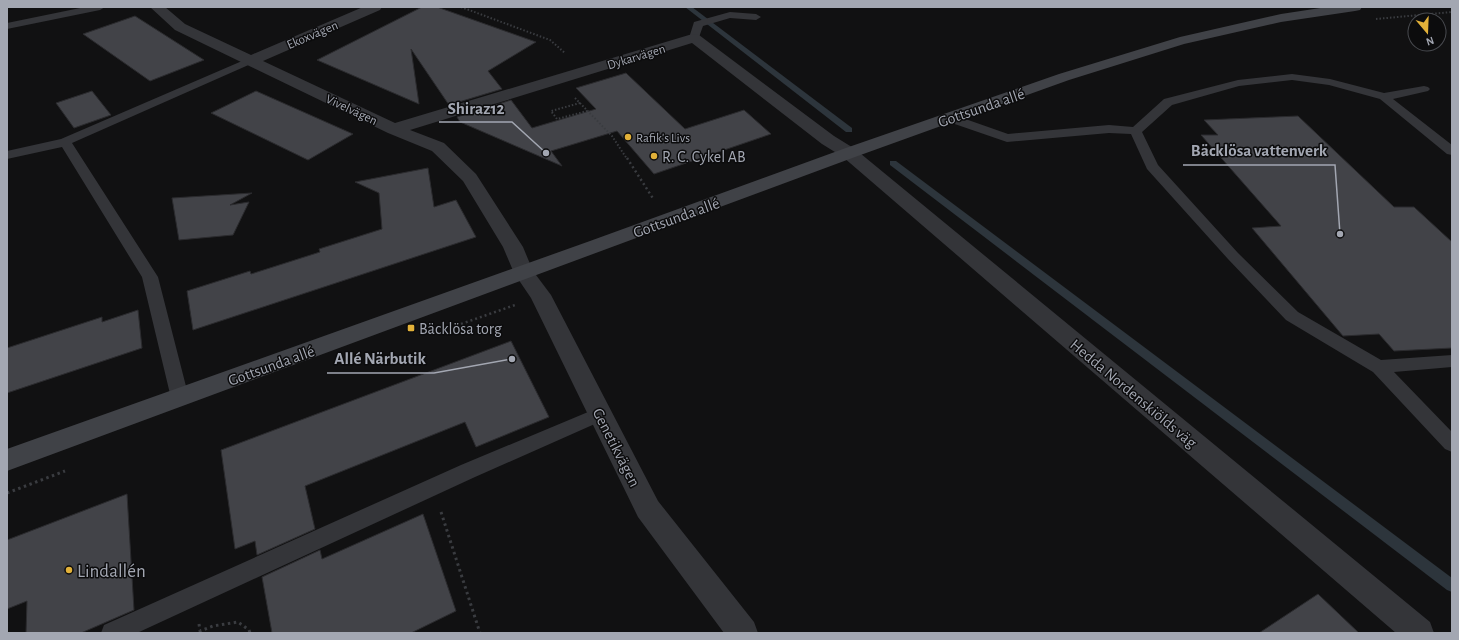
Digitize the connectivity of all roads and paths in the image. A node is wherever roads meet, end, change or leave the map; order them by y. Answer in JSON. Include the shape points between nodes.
{"nodes":[{"id":1,"x":100,"y":7,"type":"edge"},
{"id":2,"x":157,"y":7,"type":"edge"},
{"id":3,"x":375,"y":7,"type":"edge"},
{"id":4,"x":461,"y":7,"type":"edge"},
{"id":5,"x":1355,"y":7,"type":"edge"},
{"id":6,"x":1452,"y":12,"type":"edge"},
{"id":7,"x":756,"y":17,"type":"dead end"},
{"id":8,"x":1376,"y":19,"type":"dead end"},
{"id":9,"x":7,"y":26,"type":"edge"},
{"id":10,"x":696,"y":31,"type":"junction"},
{"id":11,"x":249,"y":61,"type":"junction"},
{"id":12,"x":586,"y":71,"type":"junction"},
{"id":13,"x":1424,"y":89,"type":"dead end"},
{"id":14,"x":1384,"y":97,"type":"junction"},
{"id":15,"x":587,"y":111,"type":"junction"},
{"id":16,"x":950,"y":118,"type":"junction"},
{"id":17,"x":394,"y":129,"type":"junction"},
{"id":18,"x":1136,"y":131,"type":"junction"},
{"id":19,"x":65,"y":142,"type":"junction"},
{"id":20,"x":1452,"y":151,"type":"edge"},
{"id":21,"x":849,"y":153,"type":"junction"},
{"id":22,"x":7,"y":155,"type":"edge"},
{"id":23,"x":654,"y":200,"type":"dead end"},
{"id":24,"x":513,"y":247,"type":"joint"},
{"id":25,"x":524,"y":273,"type":"junction"},
{"id":26,"x":540,"y":295,"type":"junction"},
{"id":27,"x":458,"y":325,"type":"dead end"},
{"id":28,"x":1452,"y":361,"type":"edge"},
{"id":29,"x":1379,"y":367,"type":"junction"},
{"id":30,"x":180,"y":398,"type":"junction"},
{"id":31,"x":600,"y":414,"type":"junction"},
{"id":32,"x":1452,"y":444,"type":"edge"},
{"id":33,"x":7,"y":460,"type":"edge"},
{"id":34,"x":66,"y":470,"type":"dead end"},
{"id":35,"x":433,"y":487,"type":"junction"},
{"id":36,"x":7,"y":493,"type":"edge"},
{"id":37,"x":194,"y":596,"type":"junction"},
{"id":38,"x":200,"y":632,"type":"edge"},
{"id":39,"x":112,"y":633,"type":"edge"},
{"id":40,"x":250,"y":633,"type":"edge"},
{"id":41,"x":480,"y":633,"type":"edge"},
{"id":42,"x":743,"y":633,"type":"edge"},
{"id":43,"x":1419,"y":633,"type":"edge"}],
"edges":[{"from":1,"to":9,"type":"lane"},
{"from":2,"to":11,"type":"street","name":"Vivelvägen","via":[[180,27]]},
{"from":3,"to":11,"type":"street","name":"Ekoxvägen"},
{"from":4,"to":12,"type":"path","via":[[550,40]]},
{"from":5,"to":16,"type":"street","name":"Gottsunda allé","via":[[1281,18],[1180,41]]},
{"from":6,"to":8,"type":"path"},
{"from":7,"to":10,"type":"lane","via":[[730,15],[713,20]]},
{"from":10,"to":12,"type":"street","name":"Dykarvägen"},
{"from":10,"to":21,"type":"street","via":[[828,140]]},
{"from":11,"to":17,"type":"street","name":"Vivelvägen"},
{"from":11,"to":19,"type":"lane"},
{"from":12,"to":17,"type":"street","name":"Dykarvägen"},
{"from":13,"to":14,"type":"lane"},
{"from":14,"to":18,"type":"lane","via":[[1330,82],[1292,76],[1238,83],[1168,102]]},
{"from":14,"to":20,"type":"lane"},
{"from":15,"to":15,"type":"path","via":[[580,103],[551,111],[557,119]]},
{"from":15,"to":23,"type":"path","via":[[612,136]]},
{"from":16,"to":18,"type":"lane","via":[[1007,138],[1109,129]]},
{"from":16,"to":21,"type":"street","name":"Gottsunda allé"},
{"from":17,"to":24,"type":"street","name":"Vivelvägen","via":[[438,147],[470,178]]},
{"from":18,"to":29,"type":"lane","via":[[1152,166],[1233,256],[1292,316]]},
{"from":19,"to":22,"type":"lane"},
{"from":19,"to":30,"type":"lane","via":[[150,277]]},
{"from":21,"to":25,"type":"street","name":"Gottsunda allé"},
{"from":21,"to":43,"type":"street","name":"Hedda Nordenskiölds väg"},
{"from":24,"to":25,"type":"street","name":"Genetikvägen"},
{"from":25,"to":26,"type":"street","name":"Genetikvägen"},
{"from":25,"to":30,"type":"street","name":"Gottsunda allé"},
{"from":26,"to":27,"type":"path"},
{"from":26,"to":31,"type":"street","name":"Genetikvägen"},
{"from":28,"to":29,"type":"lane"},
{"from":29,"to":32,"type":"lane"},
{"from":30,"to":33,"type":"street","name":"Gottsunda allé"},
{"from":31,"to":35,"type":"lane"},
{"from":31,"to":42,"type":"street","name":"Genetikvägen","via":[[648,509]]},
{"from":34,"to":36,"type":"path"},
{"from":35,"to":37,"type":"lane"},
{"from":35,"to":41,"type":"path"},
{"from":37,"to":38,"type":"path"},
{"from":37,"to":39,"type":"lane"},
{"from":38,"to":40,"type":"path","via":[[213,626],[238,622]]}]}
